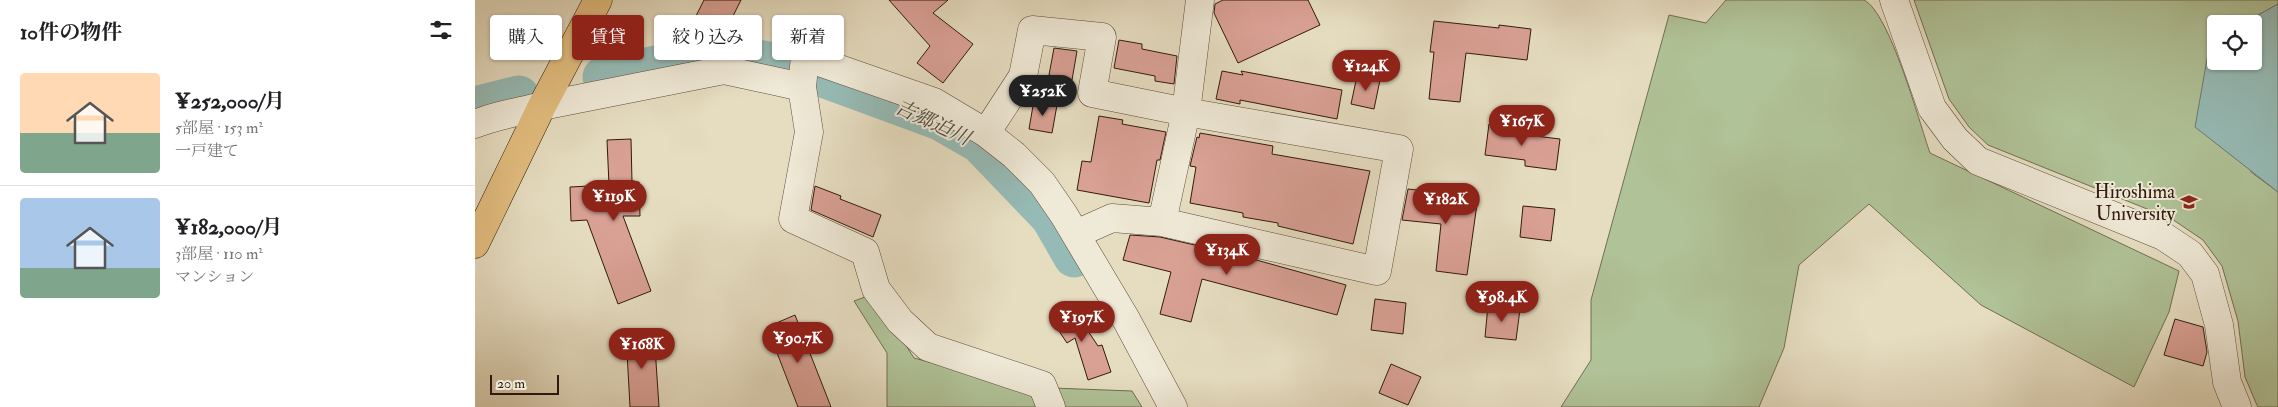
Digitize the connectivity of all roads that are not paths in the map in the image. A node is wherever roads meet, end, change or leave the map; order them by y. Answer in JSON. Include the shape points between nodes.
{"nodes":[{"id":1,"x":598,"y":0,"type":"edge"},
{"id":2,"x":1200,"y":0,"type":"edge"},
{"id":3,"x":1894,"y":0,"type":"edge"},
{"id":4,"x":802,"y":78,"type":"junction"},
{"id":5,"x":542,"y":106,"type":"junction"},
{"id":6,"x":1186,"y":112,"type":"junction"},
{"id":7,"x":475,"y":124,"type":"edge"},
{"id":8,"x":987,"y":133,"type":"junction"},
{"id":9,"x":1162,"y":222,"type":"junction"},
{"id":10,"x":1076,"y":234,"type":"junction"},
{"id":11,"x":475,"y":244,"type":"edge"},
{"id":12,"x":1051,"y":407,"type":"edge"},
{"id":13,"x":1173,"y":407,"type":"edge"},
{"id":14,"x":2237,"y":407,"type":"edge"}],
"edges":[{"from":1,"to":5,"type":"main road"},
{"from":2,"to":6,"type":"street"},
{"from":3,"to":14,"type":"street","via":[[1932,108],[1955,139],[1977,161],[2163,236],[2190,254],[2205,274],[2219,325],[2227,382]]},
{"from":4,"to":5,"type":"street","via":[[724,70]]},
{"from":4,"to":8,"type":"street","via":[[805,57],[934,102]]},
{"from":4,"to":12,"type":"street","via":[[809,132],[793,218],[865,252],[876,289],[900,321],[928,347],[1042,385]]},
{"from":5,"to":7,"type":"street"},
{"from":5,"to":11,"type":"main road"},
{"from":6,"to":8,"type":"street","via":[[1092,93],[1102,37],[1032,30],[1023,76]]},
{"from":6,"to":9,"type":"street"},
{"from":6,"to":9,"type":"street","via":[[1399,149],[1377,271]]},
{"from":8,"to":10,"type":"street","via":[[1042,182]]},
{"from":9,"to":10,"type":"street","via":[[1112,218]]},
{"from":10,"to":13,"type":"street"}]}
